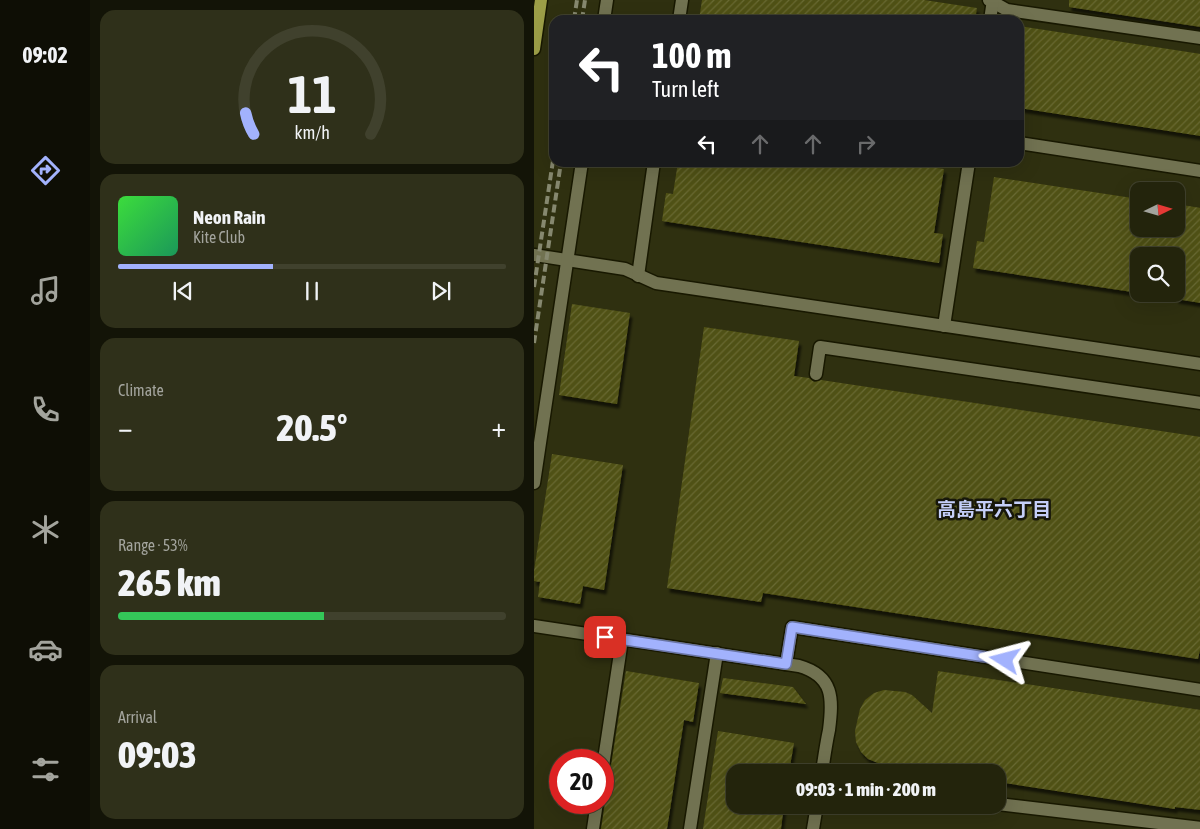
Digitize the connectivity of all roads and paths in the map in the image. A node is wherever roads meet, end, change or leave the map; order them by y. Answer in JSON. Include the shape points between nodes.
{"nodes":[{"id":1,"x":541,"y":0,"type":"edge"},
{"id":2,"x":607,"y":0,"type":"edge"},
{"id":3,"x":682,"y":0,"type":"edge"},
{"id":4,"x":991,"y":1,"type":"edge"},
{"id":5,"x":605,"y":15,"type":"edge"},
{"id":6,"x":680,"y":15,"type":"edge"},
{"id":7,"x":990,"y":15,"type":"edge"},
{"id":8,"x":1200,"y":38,"type":"edge"},
{"id":9,"x":534,"y":49,"type":"edge"},
{"id":10,"x":1024,"y":144,"type":"edge"},
{"id":11,"x":581,"y":167,"type":"edge"},
{"id":12,"x":653,"y":167,"type":"edge"},
{"id":13,"x":968,"y":167,"type":"edge"},
{"id":14,"x":1200,"y":171,"type":"edge"},
{"id":15,"x":534,"y":255,"type":"edge"},
{"id":16,"x":567,"y":260,"type":"junction"},
{"id":17,"x":638,"y":276,"type":"junction"},
{"id":18,"x":944,"y":326,"type":"junction"},
{"id":19,"x":1200,"y":364,"type":"edge"},
{"id":20,"x":816,"y":374,"type":"dead end"},
{"id":21,"x":1200,"y":403,"type":"edge"},
{"id":22,"x":534,"y":483,"type":"edge"},
{"id":23,"x":534,"y":626,"type":"edge"},
{"id":24,"x":622,"y":640,"type":"junction"},
{"id":25,"x":716,"y":653,"type":"junction"},
{"id":26,"x":786,"y":664,"type":"junction"},
{"id":27,"x":1200,"y":690,"type":"edge"},
{"id":28,"x":606,"y":749,"type":"edge"},
{"id":29,"x":823,"y":764,"type":"edge"},
{"id":30,"x":1006,"y":805,"type":"edge"},
{"id":31,"x":595,"y":814,"type":"edge"},
{"id":32,"x":816,"y":814,"type":"edge"},
{"id":33,"x":1200,"y":828,"type":"edge"},
{"id":34,"x":593,"y":829,"type":"edge"},
{"id":35,"x":690,"y":829,"type":"edge"},
{"id":36,"x":813,"y":829,"type":"edge"}],
"edges":[{"from":1,"to":9,"type":"main road"},
{"from":2,"to":5,"type":"street"},
{"from":3,"to":6,"type":"street"},
{"from":4,"to":7,"type":"street"},
{"from":4,"to":8,"type":"street","via":[[1007,10]]},
{"from":10,"to":14,"type":"street"},
{"from":11,"to":16,"type":"street"},
{"from":12,"to":17,"type":"street"},
{"from":13,"to":18,"type":"street"},
{"from":15,"to":16,"type":"street"},
{"from":16,"to":17,"type":"street","via":[[625,269]]},
{"from":16,"to":22,"type":"street"},
{"from":17,"to":18,"type":"street","via":[[656,283]]},
{"from":18,"to":19,"type":"street"},
{"from":20,"to":21,"type":"street","via":[[820,347]]},
{"from":23,"to":24,"type":"street"},
{"from":24,"to":25,"type":"street"},
{"from":24,"to":28,"type":"street"},
{"from":25,"to":26,"type":"street"},
{"from":25,"to":35,"type":"street"},
{"from":26,"to":27,"type":"street","via":[[792,627]]},
{"from":26,"to":29,"type":"street","via":[[816,672],[830,692],[832,702]]},
{"from":30,"to":33,"type":"street"},
{"from":31,"to":34,"type":"street"},
{"from":32,"to":36,"type":"street"}]}
